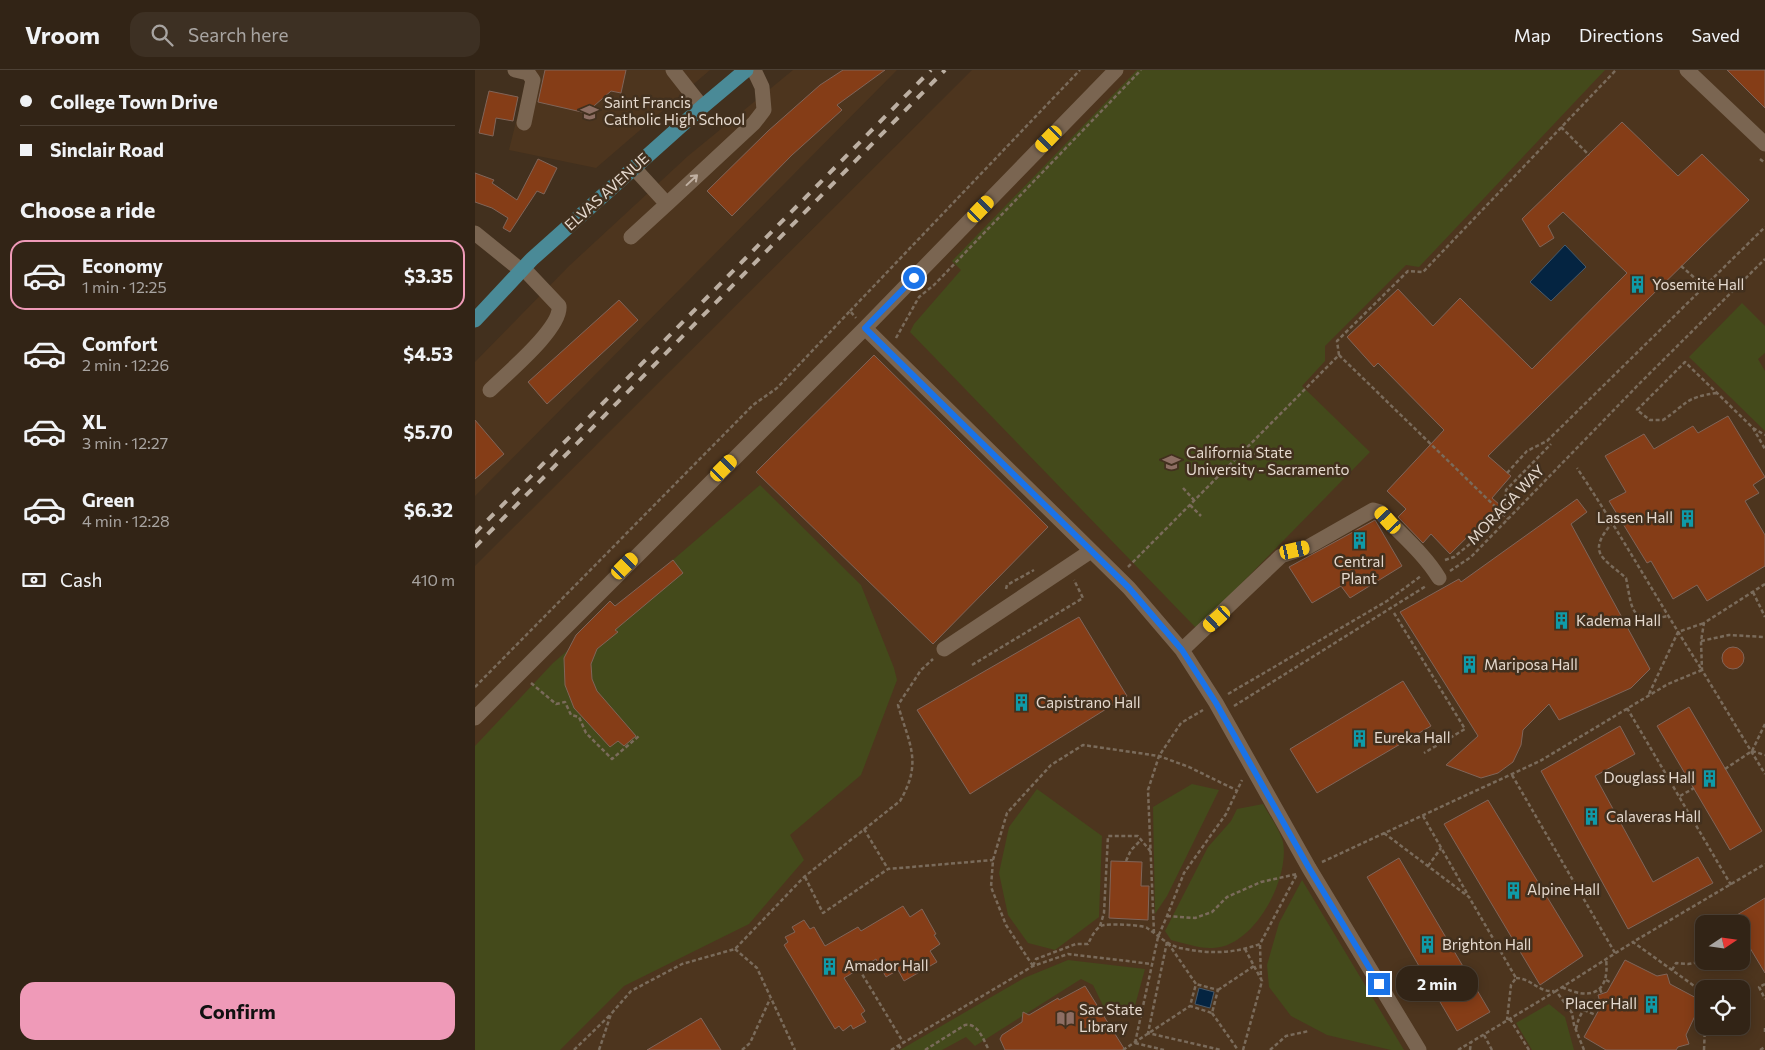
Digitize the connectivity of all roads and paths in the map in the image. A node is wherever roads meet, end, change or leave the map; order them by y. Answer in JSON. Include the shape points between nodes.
{"nodes":[{"id":1,"x":673,"y":70,"type":"edge"},
{"id":2,"x":746,"y":70,"type":"edge"},
{"id":3,"x":754,"y":70,"type":"edge"},
{"id":4,"x":1080,"y":70,"type":"edge"},
{"id":5,"x":1116,"y":70,"type":"edge"},
{"id":6,"x":1141,"y":70,"type":"edge"},
{"id":7,"x":1616,"y":70,"type":"edge"},
{"id":8,"x":1687,"y":70,"type":"edge"},
{"id":9,"x":522,"y":72,"type":"edge"},
{"id":10,"x":702,"y":106,"type":"junction"},
{"id":11,"x":524,"y":124,"type":"dead end"},
{"id":12,"x":1561,"y":127,"type":"junction"},
{"id":13,"x":1765,"y":144,"type":"edge"},
{"id":14,"x":1589,"y":155,"type":"dead end"},
{"id":15,"x":635,"y":168,"type":"junction"},
{"id":16,"x":667,"y":204,"type":"junction"},
{"id":17,"x":1765,"y":227,"type":"edge"},
{"id":18,"x":475,"y":233,"type":"edge"},
{"id":19,"x":631,"y":237,"type":"dead end"},
{"id":20,"x":1765,"y":259,"type":"edge"},
{"id":21,"x":1681,"y":266,"type":"dead end"},
{"id":22,"x":523,"y":270,"type":"junction"},
{"id":23,"x":1705,"y":287,"type":"junction"},
{"id":24,"x":857,"y":304,"type":"junction"},
{"id":25,"x":863,"y":310,"type":"dead end"},
{"id":26,"x":850,"y":311,"type":"junction"},
{"id":27,"x":475,"y":320,"type":"edge"},
{"id":28,"x":865,"y":328,"type":"junction"},
{"id":29,"x":895,"y":339,"type":"dead end"},
{"id":30,"x":1339,"y":355,"type":"junction"},
{"id":31,"x":490,"y":390,"type":"dead end"},
{"id":32,"x":1717,"y":394,"type":"junction"},
{"id":33,"x":1753,"y":428,"type":"junction"},
{"id":34,"x":1765,"y":435,"type":"edge"},
{"id":35,"x":1547,"y":441,"type":"junction"},
{"id":36,"x":1247,"y":448,"type":"junction"},
{"id":37,"x":1765,"y":449,"type":"edge"},
{"id":38,"x":1258,"y":459,"type":"dead end"},
{"id":39,"x":1577,"y":468,"type":"dead end"},
{"id":40,"x":1507,"y":473,"type":"dead end"},
{"id":41,"x":1183,"y":488,"type":"dead end"},
{"id":42,"x":1194,"y":500,"type":"junction"},
{"id":43,"x":1190,"y":505,"type":"junction"},
{"id":44,"x":1502,"y":513,"type":"junction"},
{"id":45,"x":1201,"y":516,"type":"dead end"},
{"id":46,"x":1508,"y":519,"type":"junction"},
{"id":47,"x":1613,"y":522,"type":"junction"},
{"id":48,"x":1091,"y":551,"type":"junction"},
{"id":49,"x":1440,"y":562,"type":"dead end"},
{"id":50,"x":1125,"y":570,"type":"dead end"},
{"id":51,"x":1422,"y":571,"type":"dead end"},
{"id":52,"x":1072,"y":577,"type":"dead end"},
{"id":53,"x":1439,"y":578,"type":"junction"},
{"id":54,"x":1765,"y":584,"type":"edge"},
{"id":55,"x":1753,"y":592,"type":"junction"},
{"id":56,"x":1395,"y":613,"type":"dead end"},
{"id":57,"x":1667,"y":615,"type":"junction"},
{"id":58,"x":1765,"y":617,"type":"edge"},
{"id":59,"x":1704,"y":623,"type":"junction"},
{"id":60,"x":1678,"y":632,"type":"junction"},
{"id":61,"x":1765,"y":637,"type":"edge"},
{"id":62,"x":1701,"y":641,"type":"junction"},
{"id":63,"x":944,"y":649,"type":"joint"},
{"id":64,"x":1182,"y":650,"type":"junction"},
{"id":65,"x":972,"y":665,"type":"dead end"},
{"id":66,"x":1702,"y":670,"type":"junction"},
{"id":67,"x":531,"y":683,"type":"dead end"},
{"id":68,"x":475,"y":687,"type":"edge"},
{"id":69,"x":1649,"y":695,"type":"junction"},
{"id":70,"x":1222,"y":704,"type":"junction"},
{"id":71,"x":1627,"y":708,"type":"junction"},
{"id":72,"x":475,"y":718,"type":"edge"},
{"id":73,"x":1765,"y":724,"type":"edge"},
{"id":74,"x":639,"y":736,"type":"dead end"},
{"id":75,"x":1752,"y":751,"type":"junction"},
{"id":76,"x":1424,"y":753,"type":"dead end"},
{"id":77,"x":1765,"y":755,"type":"edge"},
{"id":78,"x":1159,"y":756,"type":"junction"},
{"id":79,"x":1250,"y":766,"type":"junction"},
{"id":80,"x":1725,"y":769,"type":"dead end"},
{"id":81,"x":1512,"y":774,"type":"junction"},
{"id":82,"x":1765,"y":774,"type":"edge"},
{"id":83,"x":1694,"y":788,"type":"dead end"},
{"id":84,"x":1236,"y":790,"type":"junction"},
{"id":85,"x":1680,"y":796,"type":"junction"},
{"id":86,"x":1423,"y":816,"type":"junction"},
{"id":87,"x":864,"y":829,"type":"junction"},
{"id":88,"x":1385,"y":833,"type":"junction"},
{"id":89,"x":1141,"y":840,"type":"junction"},
{"id":90,"x":1441,"y":848,"type":"junction"},
{"id":91,"x":1151,"y":852,"type":"junction"},
{"id":92,"x":993,"y":860,"type":"junction"},
{"id":93,"x":1126,"y":861,"type":"dead end"},
{"id":94,"x":1765,"y":864,"type":"edge"},
{"id":95,"x":1428,"y":866,"type":"junction"},
{"id":96,"x":888,"y":869,"type":"junction"},
{"id":97,"x":1303,"y":871,"type":"junction"},
{"id":98,"x":805,"y":876,"type":"junction"},
{"id":99,"x":1731,"y":885,"type":"junction"},
{"id":100,"x":1469,"y":897,"type":"junction"},
{"id":101,"x":1167,"y":916,"type":"junction"},
{"id":102,"x":1101,"y":926,"type":"junction"},
{"id":103,"x":1154,"y":935,"type":"junction"},
{"id":104,"x":1158,"y":938,"type":"junction"},
{"id":105,"x":1167,"y":942,"type":"junction"},
{"id":106,"x":1633,"y":942,"type":"junction"},
{"id":107,"x":1260,"y":944,"type":"junction"},
{"id":108,"x":1245,"y":949,"type":"junction"},
{"id":109,"x":735,"y":950,"type":"junction"},
{"id":110,"x":1615,"y":953,"type":"junction"},
{"id":111,"x":1606,"y":959,"type":"junction"},
{"id":112,"x":1695,"y":963,"type":"edge"},
{"id":113,"x":1152,"y":964,"type":"junction"},
{"id":114,"x":1033,"y":966,"type":"junction"},
{"id":115,"x":1254,"y":966,"type":"junction"},
{"id":116,"x":859,"y":969,"type":"dead end"},
{"id":117,"x":1672,"y":970,"type":"junction"},
{"id":118,"x":1516,"y":978,"type":"junction"},
{"id":119,"x":1606,"y":980,"type":"junction"},
{"id":120,"x":1262,"y":981,"type":"junction"},
{"id":121,"x":1612,"y":982,"type":"dead end"},
{"id":122,"x":1196,"y":984,"type":"junction"},
{"id":123,"x":1765,"y":984,"type":"edge"},
{"id":124,"x":1562,"y":987,"type":"junction"},
{"id":125,"x":1695,"y":987,"type":"edge"},
{"id":126,"x":1600,"y":988,"type":"junction"},
{"id":127,"x":1218,"y":990,"type":"junction"},
{"id":128,"x":1556,"y":991,"type":"junction"},
{"id":129,"x":1602,"y":994,"type":"dead end"},
{"id":130,"x":770,"y":999,"type":"junction"},
{"id":131,"x":1599,"y":999,"type":"dead end"},
{"id":132,"x":1765,"y":1000,"type":"edge"},
{"id":133,"x":1190,"y":1006,"type":"junction"},
{"id":134,"x":1584,"y":1010,"type":"junction"},
{"id":135,"x":1212,"y":1013,"type":"junction"},
{"id":136,"x":611,"y":1014,"type":"junction"},
{"id":137,"x":1596,"y":1016,"type":"dead end"},
{"id":138,"x":1509,"y":1019,"type":"junction"},
{"id":139,"x":1765,"y":1028,"type":"edge"},
{"id":140,"x":1576,"y":1030,"type":"junction"},
{"id":141,"x":1309,"y":1031,"type":"dead end"},
{"id":142,"x":1148,"y":1033,"type":"junction"},
{"id":143,"x":1765,"y":1033,"type":"edge"},
{"id":144,"x":1484,"y":1034,"type":"junction"},
{"id":145,"x":1705,"y":1035,"type":"edge"},
{"id":146,"x":903,"y":1042,"type":"junction"},
{"id":147,"x":1471,"y":1042,"type":"junction"},
{"id":148,"x":1135,"y":1043,"type":"junction"},
{"id":149,"x":898,"y":1045,"type":"junction"},
{"id":150,"x":1765,"y":1047,"type":"edge"},
{"id":151,"x":574,"y":1050,"type":"edge"},
{"id":152,"x":599,"y":1050,"type":"edge"},
{"id":153,"x":742,"y":1050,"type":"edge"},
{"id":154,"x":795,"y":1050,"type":"edge"},
{"id":155,"x":891,"y":1050,"type":"edge"},
{"id":156,"x":902,"y":1050,"type":"edge"},
{"id":157,"x":925,"y":1050,"type":"edge"},
{"id":158,"x":989,"y":1050,"type":"edge"},
{"id":159,"x":1123,"y":1050,"type":"edge"},
{"id":160,"x":1164,"y":1050,"type":"edge"},
{"id":161,"x":1221,"y":1050,"type":"edge"},
{"id":162,"x":1239,"y":1050,"type":"edge"},
{"id":163,"x":1243,"y":1050,"type":"edge"},
{"id":164,"x":1270,"y":1050,"type":"edge"},
{"id":165,"x":1419,"y":1050,"type":"edge"},
{"id":166,"x":1458,"y":1050,"type":"edge"},
{"id":167,"x":1470,"y":1050,"type":"edge"},
{"id":168,"x":1493,"y":1050,"type":"edge"},
{"id":169,"x":1529,"y":1050,"type":"edge"},
{"id":170,"x":1584,"y":1050,"type":"edge"},
{"id":171,"x":1704,"y":1050,"type":"edge"},
{"id":172,"x":1760,"y":1050,"type":"edge"}],
"edges":[{"from":1,"to":10,"type":"street"},
{"from":2,"to":10,"type":"main road","name":"ELVAS AVENUE"},
{"from":16,"to":3,"type":"street","one_way":true,"via":[[754,123],[763,110],[762,87]]},
{"from":4,"to":24,"type":"path"},
{"from":5,"to":28,"type":"street"},
{"from":6,"to":29,"type":"path","via":[[919,297]]},
{"from":7,"to":12,"type":"path"},
{"from":8,"to":13,"type":"street"},
{"from":9,"to":11,"type":"street","via":[[533,80]]},
{"from":10,"to":15,"type":"main road","name":"ELVAS AVENUE"},
{"from":12,"to":14,"type":"path"},
{"from":12,"to":30,"type":"path","via":[[1423,272],[1408,271],[1337,341]]},
{"from":15,"to":16,"type":"street"},
{"from":15,"to":22,"type":"main road","name":"ELVAS AVENUE"},
{"from":16,"to":19,"type":"street"},
{"from":17,"to":23,"type":"path"},
{"from":18,"to":22,"type":"street"},
{"from":20,"to":46,"type":"path","name":"MORAGA WAY"},
{"from":21,"to":23,"type":"path"},
{"from":22,"to":27,"type":"main road","name":"ELVAS AVENUE"},
{"from":22,"to":31,"type":"street","via":[[559,306],[560,312],[551,330]]},
{"from":23,"to":35,"type":"path"},
{"from":24,"to":25,"type":"path"},
{"from":24,"to":26,"type":"path"},
{"from":26,"to":28,"type":"path"},
{"from":26,"to":68,"type":"path","via":[[777,388],[753,405]]},
{"from":28,"to":48,"type":"street"},
{"from":28,"to":72,"type":"street"},
{"from":30,"to":36,"type":"path"},
{"from":30,"to":44,"type":"path"},
{"from":32,"to":32,"type":"path","via":[[1685,362],[1637,410],[1650,420],[1663,420],[1687,400],[1698,395]]},
{"from":32,"to":33,"type":"path"},
{"from":33,"to":34,"type":"path"},
{"from":33,"to":37,"type":"path"},
{"from":35,"to":40,"type":"path","via":[[1527,451]]},
{"from":35,"to":44,"type":"path","via":[[1552,445],[1506,490]]},
{"from":36,"to":38,"type":"path"},
{"from":36,"to":42,"type":"path"},
{"from":39,"to":47,"type":"path"},
{"from":41,"to":42,"type":"path"},
{"from":42,"to":43,"type":"path"},
{"from":43,"to":45,"type":"path"},
{"from":43,"to":50,"type":"path"},
{"from":44,"to":46,"type":"path"},
{"from":44,"to":49,"type":"path","via":[[1499,520],[1454,558]]},
{"from":46,"to":53,"type":"path","name":"MORAGA WAY","via":[[1471,557]]},
{"from":47,"to":57,"type":"path"},
{"from":47,"to":57,"type":"path","via":[[1599,543],[1600,555],[1626,578],[1628,601],[1633,610],[1642,618],[1655,619]]},
{"from":48,"to":63,"type":"street"},
{"from":48,"to":64,"type":"street","via":[[1129,588]]},
{"from":51,"to":70,"type":"path","via":[[1420,578],[1387,601]]},
{"from":52,"to":65,"type":"path","via":[[1083,598]]},
{"from":53,"to":64,"type":"street","via":[[1432,566],[1380,512],[1373,510],[1308,546],[1281,556]]},
{"from":53,"to":70,"type":"path","name":"MORAGA WAY"},
{"from":54,"to":55,"type":"path"},
{"from":55,"to":58,"type":"path"},
{"from":55,"to":59,"type":"path"},
{"from":56,"to":76,"type":"path","via":[[1465,729]]},
{"from":57,"to":60,"type":"path"},
{"from":59,"to":60,"type":"path"},
{"from":59,"to":62,"type":"path"},
{"from":60,"to":66,"type":"path"},
{"from":60,"to":69,"type":"path"},
{"from":61,"to":62,"type":"path","via":[[1729,635]]},
{"from":62,"to":66,"type":"path"},
{"from":63,"to":87,"type":"path","via":[[921,670],[898,705],[915,763],[910,784],[900,800]]},
{"from":64,"to":70,"type":"street"},
{"from":66,"to":69,"type":"path"},
{"from":66,"to":75,"type":"path"},
{"from":67,"to":74,"type":"path","via":[[556,704],[565,702],[571,714],[579,717],[586,733],[612,759]]},
{"from":69,"to":71,"type":"path"},
{"from":70,"to":78,"type":"path","via":[[1181,723]]},
{"from":70,"to":79,"type":"street"},
{"from":71,"to":81,"type":"path","via":[[1540,761]]},
{"from":71,"to":85,"type":"path"},
{"from":73,"to":75,"type":"path"},
{"from":75,"to":77,"type":"path"},
{"from":75,"to":80,"type":"path"},
{"from":75,"to":82,"type":"path"},
{"from":78,"to":84,"type":"path"},
{"from":78,"to":91,"type":"path","via":[[1148,790]]},
{"from":78,"to":92,"type":"path","via":[[1083,745],[1051,765],[1007,813]]},
{"from":79,"to":84,"type":"path"},
{"from":79,"to":97,"type":"street"},
{"from":81,"to":86,"type":"path"},
{"from":81,"to":110,"type":"path"},
{"from":83,"to":85,"type":"path"},
{"from":84,"to":101,"type":"path","via":[[1226,814],[1184,873]]},
{"from":85,"to":99,"type":"path"},
{"from":86,"to":88,"type":"path"},
{"from":86,"to":90,"type":"path"},
{"from":87,"to":96,"type":"path"},
{"from":87,"to":98,"type":"path"},
{"from":88,"to":95,"type":"path"},
{"from":88,"to":97,"type":"path"},
{"from":89,"to":91,"type":"path"},
{"from":89,"to":93,"type":"path"},
{"from":89,"to":102,"type":"path","via":[[1138,836],[1108,836]]},
{"from":90,"to":95,"type":"path"},
{"from":90,"to":100,"type":"path"},
{"from":91,"to":103,"type":"path"},
{"from":92,"to":96,"type":"path"},
{"from":92,"to":114,"type":"path","via":[[991,887],[1006,925]]},
{"from":94,"to":99,"type":"path"},
{"from":95,"to":100,"type":"path"},
{"from":96,"to":98,"type":"path","via":[[823,912]]},
{"from":97,"to":101,"type":"path","via":[[1227,897],[1212,912],[1195,918]]},
{"from":97,"to":107,"type":"path"},
{"from":97,"to":165,"type":"street"},
{"from":98,"to":109,"type":"path"},
{"from":99,"to":106,"type":"path"},
{"from":100,"to":118,"type":"path"},
{"from":101,"to":104,"type":"path"},
{"from":102,"to":103,"type":"path","via":[[1146,927]]},
{"from":102,"to":114,"type":"path","via":[[1088,944],[1076,944],[1036,959]]},
{"from":103,"to":104,"type":"path"},
{"from":104,"to":105,"type":"path"},
{"from":104,"to":113,"type":"path"},
{"from":105,"to":108,"type":"path","via":[[1178,947],[1225,953]]},
{"from":105,"to":122,"type":"path"},
{"from":105,"to":142,"type":"path"},
{"from":106,"to":110,"type":"path"},
{"from":106,"to":117,"type":"path"},
{"from":107,"to":108,"type":"path"},
{"from":107,"to":120,"type":"path"},
{"from":108,"to":115,"type":"path"},
{"from":109,"to":130,"type":"path","via":[[757,968]]},
{"from":109,"to":136,"type":"path","via":[[681,964],[631,990]]},
{"from":110,"to":111,"type":"path"},
{"from":111,"to":119,"type":"path"},
{"from":111,"to":124,"type":"path"},
{"from":112,"to":117,"type":"path","via":[[1676,963]]},
{"from":113,"to":114,"type":"path","via":[[1068,954]]},
{"from":113,"to":148,"type":"path"},
{"from":114,"to":146,"type":"path"},
{"from":115,"to":120,"type":"path"},
{"from":115,"to":127,"type":"path"},
{"from":116,"to":146,"type":"path"},
{"from":117,"to":125,"type":"path"},
{"from":118,"to":128,"type":"path","via":[[1523,978],[1545,992]]},
{"from":118,"to":138,"type":"path","via":[[1511,985]]},
{"from":119,"to":121,"type":"path"},
{"from":119,"to":126,"type":"path"},
{"from":120,"to":163,"type":"path"},
{"from":122,"to":127,"type":"path"},
{"from":122,"to":133,"type":"path"},
{"from":123,"to":132,"type":"path","via":[[1759,987]]},
{"from":124,"to":126,"type":"path","via":[[1586,995]]},
{"from":124,"to":128,"type":"path"},
{"from":126,"to":129,"type":"path"},
{"from":127,"to":135,"type":"path"},
{"from":128,"to":138,"type":"path"},
{"from":128,"to":140,"type":"path","via":[[1573,1013]]},
{"from":130,"to":153,"type":"path","via":[[750,1043]]},
{"from":130,"to":154,"type":"path"},
{"from":131,"to":134,"type":"path"},
{"from":133,"to":135,"type":"path"},
{"from":133,"to":142,"type":"path"},
{"from":134,"to":137,"type":"path"},
{"from":134,"to":140,"type":"path"},
{"from":135,"to":162,"type":"path"},
{"from":136,"to":151,"type":"path"},
{"from":136,"to":152,"type":"path"},
{"from":138,"to":144,"type":"path"},
{"from":138,"to":169,"type":"path"},
{"from":139,"to":143,"type":"path"},
{"from":140,"to":170,"type":"path"},
{"from":141,"to":164,"type":"path","via":[[1286,1036]]},
{"from":142,"to":148,"type":"path"},
{"from":142,"to":161,"type":"path"},
{"from":144,"to":147,"type":"path"},
{"from":144,"to":168,"type":"path"},
{"from":145,"to":171,"type":"path"},
{"from":146,"to":149,"type":"path"},
{"from":147,"to":166,"type":"path"},
{"from":147,"to":167,"type":"path"},
{"from":148,"to":159,"type":"path"},
{"from":148,"to":160,"type":"path"},
{"from":149,"to":155,"type":"path"},
{"from":149,"to":156,"type":"path"},
{"from":150,"to":172,"type":"path"},
{"from":157,"to":158,"type":"path","via":[[971,1024]]}]}
